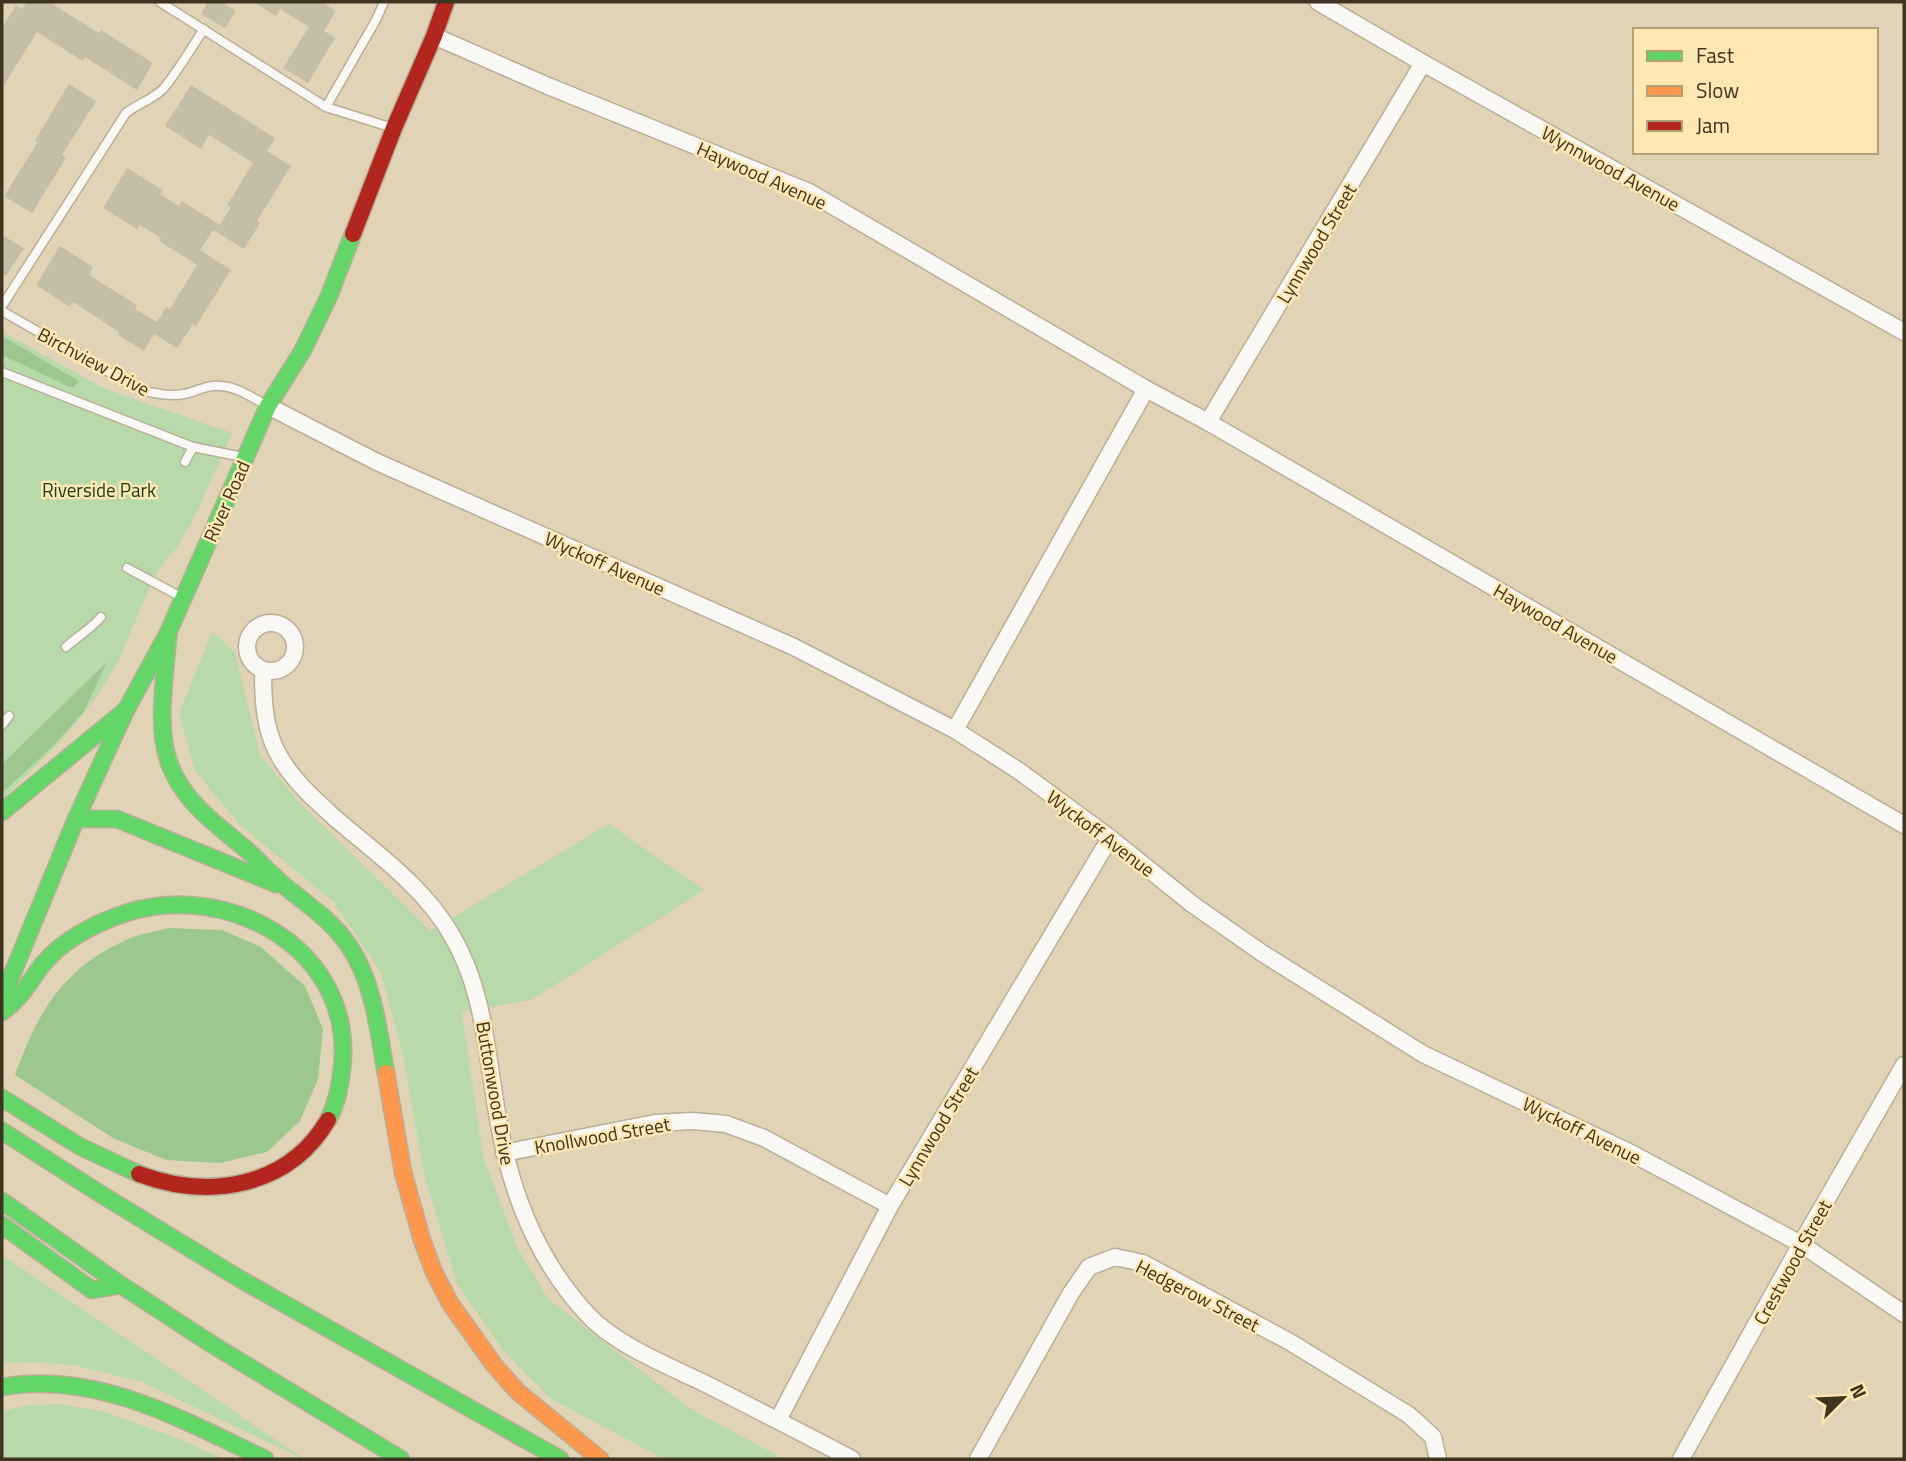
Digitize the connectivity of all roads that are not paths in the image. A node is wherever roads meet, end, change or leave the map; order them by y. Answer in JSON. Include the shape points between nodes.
{"nodes":[{"id":1,"x":160,"y":2,"type":"edge"},
{"id":2,"x":384,"y":2,"type":"edge"},
{"id":3,"x":446,"y":2,"type":"edge"},
{"id":4,"x":1318,"y":2,"type":"edge"},
{"id":5,"x":204,"y":29,"type":"junction"},
{"id":6,"x":434,"y":36,"type":"junction"},
{"id":7,"x":1423,"y":63,"type":"junction"},
{"id":8,"x":326,"y":107,"type":"junction"},
{"id":9,"x":394,"y":128,"type":"junction"},
{"id":10,"x":2,"y":309,"type":"edge"},
{"id":11,"x":1904,"y":332,"type":"edge"},
{"id":12,"x":2,"y":372,"type":"edge"},
{"id":13,"x":1146,"y":389,"type":"junction"},
{"id":14,"x":268,"y":406,"type":"junction"},
{"id":15,"x":1208,"y":422,"type":"junction"},
{"id":16,"x":193,"y":447,"type":"junction"},
{"id":17,"x":246,"y":458,"type":"junction"},
{"id":18,"x":185,"y":462,"type":"dead end"},
{"id":19,"x":127,"y":568,"type":"dead end"},
{"id":20,"x":183,"y":598,"type":"junction"},
{"id":21,"x":101,"y":617,"type":"dead end"},
{"id":22,"x":168,"y":633,"type":"junction"},
{"id":23,"x":66,"y":647,"type":"dead end"},
{"id":24,"x":263,"y":670,"type":"dead end"},
{"id":25,"x":126,"y":710,"type":"junction"},
{"id":26,"x":9,"y":716,"type":"dead end"},
{"id":27,"x":2,"y":725,"type":"edge"},
{"id":28,"x":955,"y":730,"type":"junction"},
{"id":29,"x":2,"y":811,"type":"edge"},
{"id":30,"x":76,"y":819,"type":"junction"},
{"id":31,"x":1904,"y":825,"type":"edge"},
{"id":32,"x":1110,"y":838,"type":"junction"},
{"id":33,"x":288,"y":889,"type":"junction"},
{"id":34,"x":2,"y":999,"type":"edge"},
{"id":35,"x":2,"y":1012,"type":"edge"},
{"id":36,"x":1904,"y":1065,"type":"edge"},
{"id":37,"x":2,"y":1098,"type":"edge"},
{"id":38,"x":2,"y":1131,"type":"edge"},
{"id":39,"x":503,"y":1153,"type":"junction"},
{"id":40,"x":2,"y":1201,"type":"edge"},
{"id":41,"x":890,"y":1206,"type":"junction"},
{"id":42,"x":2,"y":1225,"type":"edge"},
{"id":43,"x":1801,"y":1244,"type":"junction"},
{"id":44,"x":121,"y":1285,"type":"junction"},
{"id":45,"x":1904,"y":1314,"type":"edge"},
{"id":46,"x":2,"y":1387,"type":"edge"},
{"id":47,"x":778,"y":1420,"type":"junction"},
{"id":48,"x":265,"y":1459,"type":"edge"},
{"id":49,"x":401,"y":1459,"type":"edge"},
{"id":50,"x":560,"y":1459,"type":"edge"},
{"id":51,"x":600,"y":1459,"type":"edge"},
{"id":52,"x":852,"y":1459,"type":"edge"},
{"id":53,"x":978,"y":1459,"type":"edge"},
{"id":54,"x":1438,"y":1459,"type":"edge"},
{"id":55,"x":1681,"y":1459,"type":"edge"}],
"edges":[{"from":1,"to":5,"type":"lane"},
{"from":2,"to":8,"type":"lane"},
{"from":3,"to":6,"type":"main road","name":"River Road"},
{"from":4,"to":7,"type":"street","name":"Wynnwood Avenue"},
{"from":5,"to":8,"type":"lane"},
{"from":5,"to":10,"type":"lane","via":[[163,89],[125,113]]},
{"from":6,"to":9,"type":"main road","name":"River Road"},
{"from":6,"to":13,"type":"street","name":"Haywood Avenue","via":[[809,192]]},
{"from":7,"to":11,"type":"street","name":"Wynnwood Avenue"},
{"from":7,"to":15,"type":"street","name":"Lynnwood Street"},
{"from":8,"to":9,"type":"lane"},
{"from":9,"to":14,"type":"main road","name":"River Road","via":[[328,296],[303,350]]},
{"from":10,"to":14,"type":"lane","name":"Birchview Drive","via":[[140,390],[174,395],[218,385]]},
{"from":12,"to":16,"type":"lane"},
{"from":13,"to":15,"type":"street","name":"Haywood Avenue"},
{"from":13,"to":28,"type":"street"},
{"from":14,"to":17,"type":"main road","name":"River Road"},
{"from":14,"to":28,"type":"street","name":"Wyckoff Avenue","via":[[377,462],[794,647]]},
{"from":15,"to":31,"type":"street","name":"Haywood Avenue"},
{"from":16,"to":17,"type":"lane"},
{"from":16,"to":18,"type":"lane"},
{"from":17,"to":20,"type":"main road","name":"River Road"},
{"from":19,"to":20,"type":"lane"},
{"from":20,"to":22,"type":"main road","name":"River Road"},
{"from":21,"to":23,"type":"lane"},
{"from":22,"to":25,"type":"main road","name":"River Road"},
{"from":22,"to":33,"type":"main road","via":[[163,726],[173,775],[200,811]]},
{"from":24,"to":39,"type":"street","name":"Buttonwood Drive","via":[[268,730],[291,774],[428,902],[468,966],[478,996]]},
{"from":25,"to":29,"type":"main road"},
{"from":25,"to":30,"type":"main road","name":"River Road"},
{"from":26,"to":27,"type":"lane"},
{"from":28,"to":32,"type":"street","name":"Wyckoff Avenue"},
{"from":30,"to":33,"type":"main road","via":[[117,819]]},
{"from":30,"to":34,"type":"main road","name":"River Road"},
{"from":32,"to":41,"type":"street","name":"Lynnwood Street"},
{"from":32,"to":43,"type":"street","name":"Wyckoff Avenue","via":[[1242,939],[1423,1054],[1633,1154]]},
{"from":33,"to":51,"type":"main road","via":[[341,935],[367,980],[406,1184],[422,1240],[450,1303],[518,1392]]},
{"from":35,"to":37,"type":"main road","via":[[19,999],[49,957],[79,935],[138,909],[197,906],[256,921],[305,956],[335,1003],[344,1055],[332,1111],[306,1150],[253,1181],[225,1188],[194,1188],[138,1174]]},
{"from":36,"to":43,"type":"street","name":"Crestwood Street"},
{"from":38,"to":50,"type":"main road","via":[[240,1279]]},
{"from":39,"to":41,"type":"street","name":"Knollwood Street","via":[[655,1122],[726,1125],[764,1138]]},
{"from":39,"to":47,"type":"street","name":"Buttonwood Drive","via":[[524,1218],[556,1277],[590,1318],[628,1346]]},
{"from":40,"to":44,"type":"main road"},
{"from":41,"to":47,"type":"street","name":"Lynnwood Street"},
{"from":42,"to":44,"type":"main road","via":[[92,1290]]},
{"from":43,"to":45,"type":"street","name":"Wyckoff Avenue"},
{"from":43,"to":55,"type":"street","name":"Crestwood Street"},
{"from":44,"to":49,"type":"main road"},
{"from":46,"to":48,"type":"main road","via":[[64,1383],[115,1394]]},
{"from":47,"to":52,"type":"street","name":"Buttonwood Drive"},
{"from":53,"to":54,"type":"street","name":"Hedgerow Street","via":[[1089,1267],[1115,1257],[1155,1269],[1290,1342],[1409,1415],[1433,1437]]}]}
